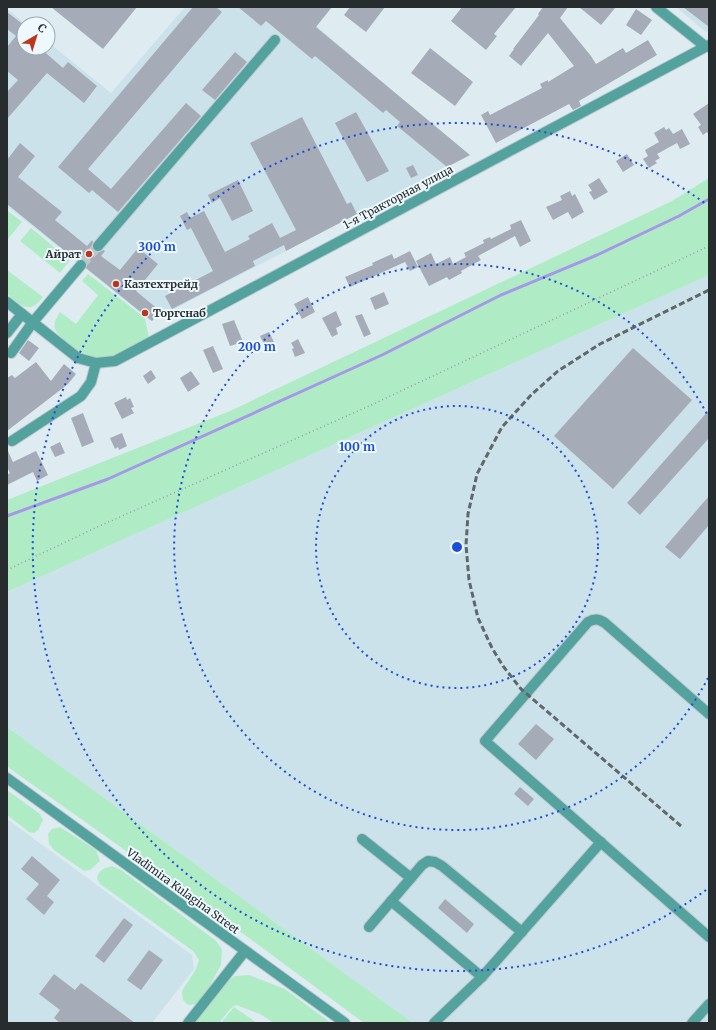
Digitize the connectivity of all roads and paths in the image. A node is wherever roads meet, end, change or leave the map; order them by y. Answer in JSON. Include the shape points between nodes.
{"nodes":[{"id":1,"x":656,"y":7,"type":"edge"},
{"id":2,"x":275,"y":40,"type":"dead end"},
{"id":3,"x":708,"y":46,"type":"edge"},
{"id":4,"x":98,"y":246,"type":"tunnel mouth"},
{"id":5,"x":709,"y":246,"type":"edge"},
{"id":6,"x":81,"y":265,"type":"tunnel mouth"},
{"id":7,"x":7,"y":302,"type":"edge"},
{"id":8,"x":22,"y":314,"type":"junction"},
{"id":9,"x":33,"y":322,"type":"junction"},
{"id":10,"x":7,"y":333,"type":"edge"},
{"id":11,"x":11,"y":353,"type":"dead end"},
{"id":12,"x":96,"y":363,"type":"junction"},
{"id":13,"x":12,"y":441,"type":"dead end"},
{"id":14,"x":7,"y":570,"type":"edge"},
{"id":15,"x":709,"y":714,"type":"edge"},
{"id":16,"x":7,"y":778,"type":"edge"},
{"id":17,"x":362,"y":839,"type":"dead end"},
{"id":18,"x":601,"y":842,"type":"junction"},
{"id":19,"x":411,"y":878,"type":"junction"},
{"id":20,"x":391,"y":901,"type":"junction"},
{"id":21,"x":368,"y":927,"type":"dead end"},
{"id":22,"x":522,"y":932,"type":"junction"},
{"id":23,"x":709,"y":937,"type":"edge"},
{"id":24,"x":246,"y":951,"type":"junction"},
{"id":25,"x":482,"y":977,"type":"junction"},
{"id":26,"x":709,"y":1004,"type":"edge"},
{"id":27,"x":188,"y":1023,"type":"edge"},
{"id":28,"x":345,"y":1023,"type":"edge"},
{"id":29,"x":434,"y":1023,"type":"edge"},
{"id":30,"x":692,"y":1023,"type":"edge"}],
"edges":[{"from":1,"to":3,"type":"street"},
{"from":2,"to":4,"type":"street"},
{"from":3,"to":12,"type":"street","name":"1-я Тракторная улица","via":[[116,361]]},
{"from":5,"to":14,"type":"path","via":[[367,407]]},
{"from":6,"to":9,"type":"street"},
{"from":7,"to":8,"type":"street"},
{"from":8,"to":9,"type":"street"},
{"from":8,"to":10,"type":"street"},
{"from":9,"to":11,"type":"street"},
{"from":9,"to":12,"type":"street","via":[[78,358]]},
{"from":12,"to":13,"type":"street","via":[[91,382],[81,396]]},
{"from":15,"to":18,"type":"street","via":[[605,623],[593,619],[485,741]]},
{"from":16,"to":24,"type":"street","name":"Vladimira Kulagina Street"},
{"from":17,"to":19,"type":"street"},
{"from":18,"to":22,"type":"street"},
{"from":18,"to":23,"type":"street"},
{"from":19,"to":20,"type":"street"},
{"from":19,"to":22,"type":"street","via":[[422,864],[428,861],[435,862]]},
{"from":20,"to":21,"type":"street"},
{"from":20,"to":25,"type":"street"},
{"from":22,"to":25,"type":"street"},
{"from":24,"to":27,"type":"street"},
{"from":24,"to":28,"type":"street","name":"Vladimira Kulagina Street"},
{"from":25,"to":29,"type":"street"},
{"from":26,"to":30,"type":"street"}]}
